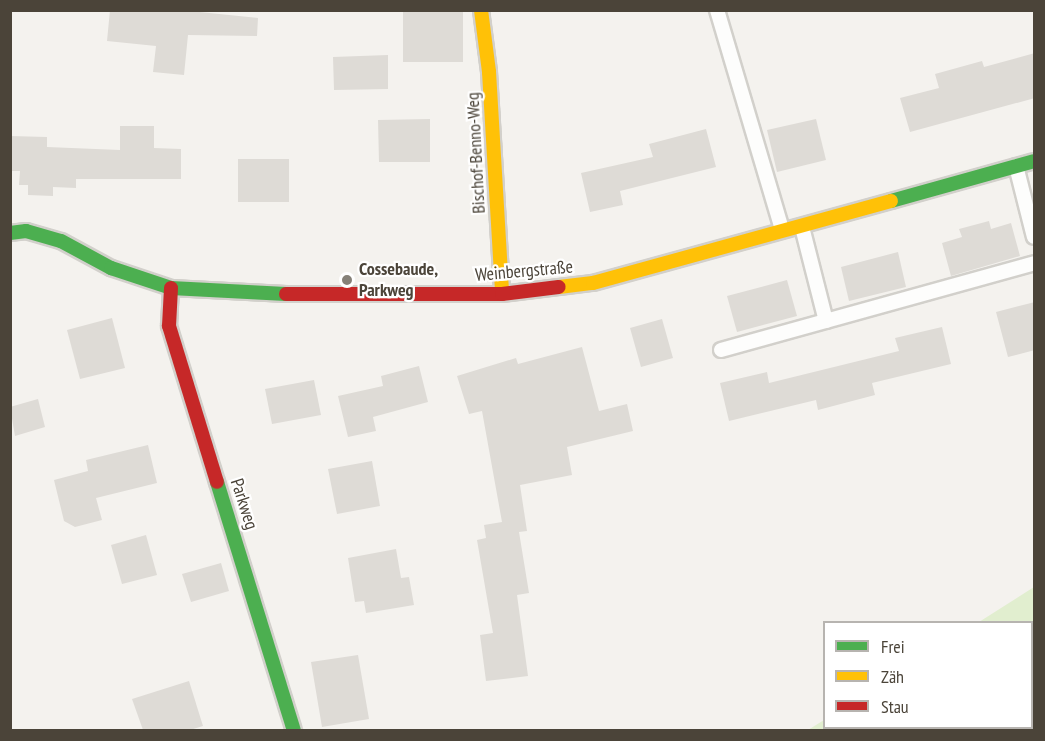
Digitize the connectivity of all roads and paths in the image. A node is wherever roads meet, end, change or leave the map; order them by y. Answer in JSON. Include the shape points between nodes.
{"nodes":[{"id":1,"x":481,"y":10,"type":"edge"},
{"id":2,"x":717,"y":10,"type":"edge"},
{"id":3,"x":1035,"y":161,"type":"edge"},
{"id":4,"x":1016,"y":166,"type":"junction"},
{"id":5,"x":802,"y":227,"type":"junction"},
{"id":6,"x":782,"y":232,"type":"junction"},
{"id":7,"x":10,"y":233,"type":"edge"},
{"id":8,"x":1035,"y":237,"type":"edge"},
{"id":9,"x":1035,"y":263,"type":"edge"},
{"id":10,"x":171,"y":288,"type":"junction"},
{"id":11,"x":502,"y":294,"type":"junction"},
{"id":12,"x":826,"y":321,"type":"junction"},
{"id":13,"x":721,"y":350,"type":"dead end"},
{"id":14,"x":294,"y":730,"type":"edge"}],
"edges":[{"from":1,"to":11,"type":"street","name":"Bischof-Benno-Weg","via":[[489,72]]},
{"from":2,"to":6,"type":"lane"},
{"from":3,"to":4,"type":"street","name":"Weinbergstraße"},
{"from":4,"to":5,"type":"street","name":"Weinbergstraße"},
{"from":4,"to":8,"type":"lane"},
{"from":5,"to":6,"type":"street","name":"Weinbergstraße"},
{"from":5,"to":12,"type":"lane"},
{"from":6,"to":11,"type":"street","name":"Weinbergstraße","via":[[593,283]]},
{"from":7,"to":10,"type":"street","name":"Weinbergstraße","via":[[26,231],[61,241],[111,268]]},
{"from":9,"to":12,"type":"lane"},
{"from":10,"to":11,"type":"street","name":"Weinbergstraße","via":[[267,294]]},
{"from":10,"to":14,"type":"street","name":"Parkweg","via":[[169,326]]},
{"from":12,"to":13,"type":"lane"}]}
